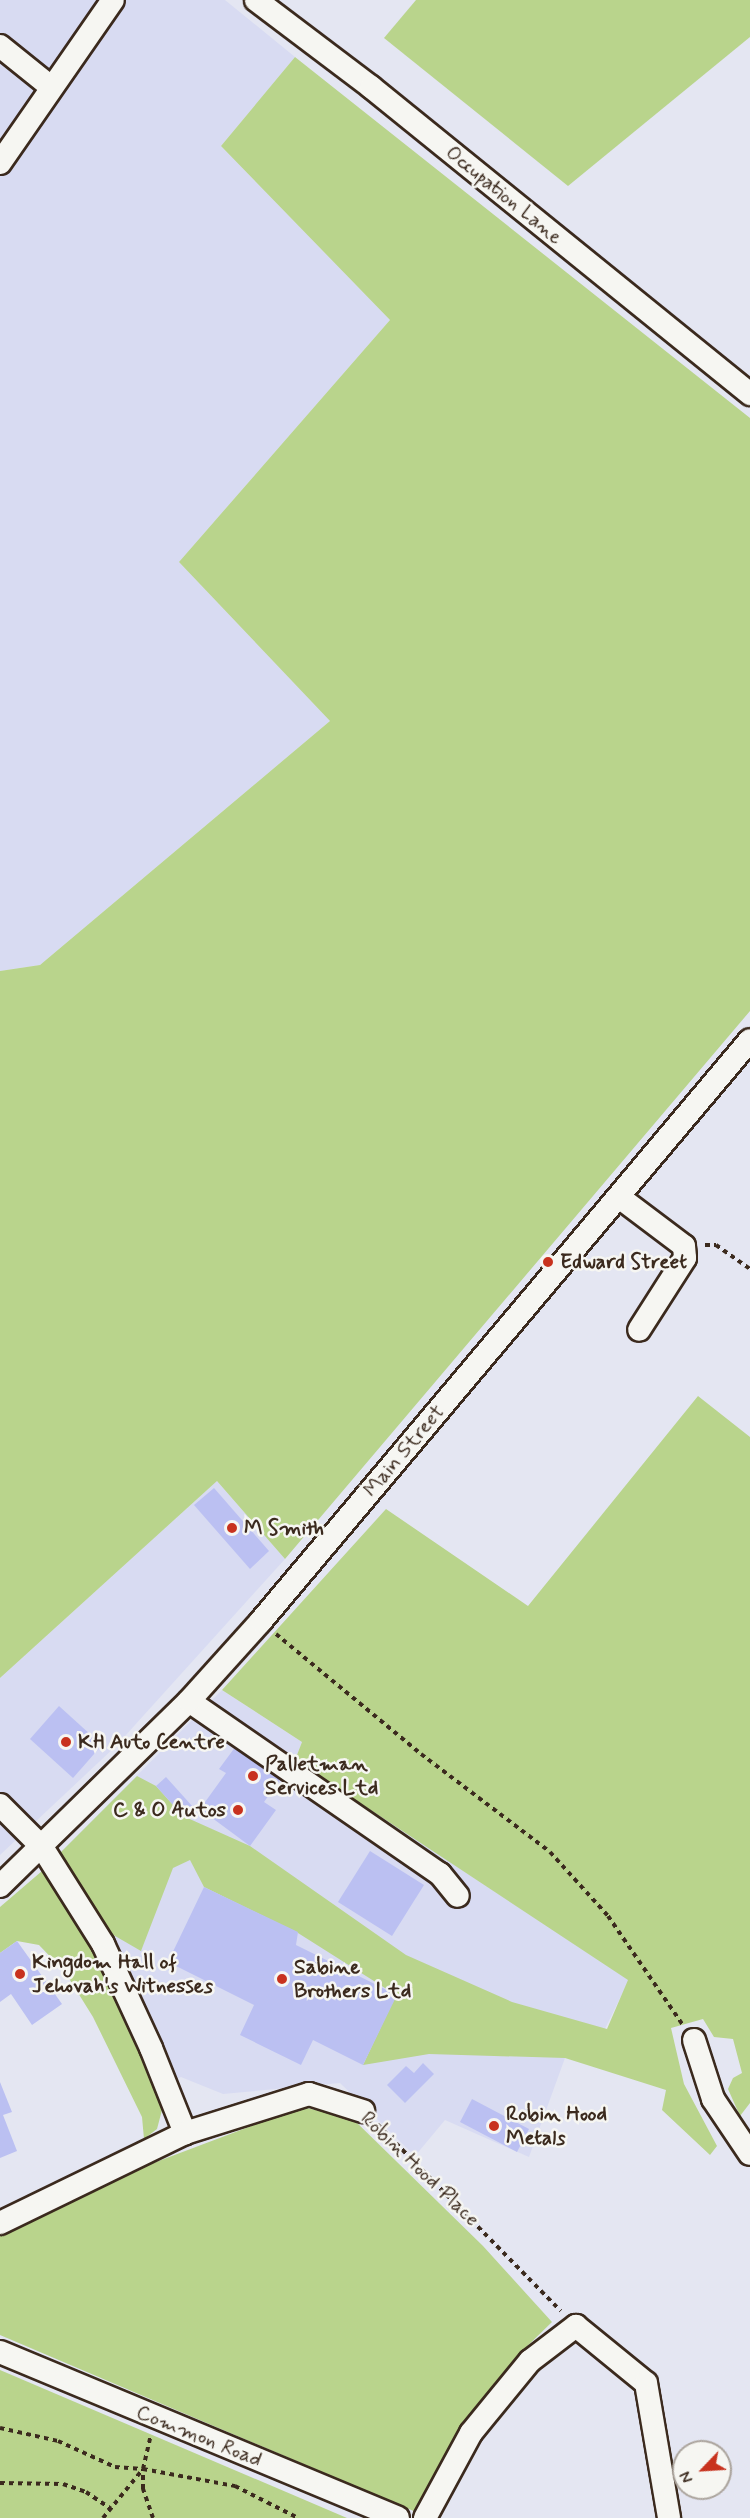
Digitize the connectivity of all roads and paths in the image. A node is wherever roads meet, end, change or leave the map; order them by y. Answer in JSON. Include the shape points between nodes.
{"nodes":[{"id":1,"x":113,"y":0,"type":"edge"},
{"id":2,"x":256,"y":0,"type":"edge"},
{"id":3,"x":0,"y":46,"type":"edge"},
{"id":4,"x":51,"y":87,"type":"junction"},
{"id":5,"x":0,"y":163,"type":"edge"},
{"id":6,"x":750,"y":394,"type":"edge"},
{"id":7,"x":750,"y":1041,"type":"edge"},
{"id":8,"x":619,"y":1197,"type":"junction"},
{"id":9,"x":684,"y":1246,"type":"junction"},
{"id":10,"x":750,"y":1269,"type":"edge"},
{"id":11,"x":639,"y":1330,"type":"dead end"},
{"id":12,"x":261,"y":1621,"type":"junction"},
{"id":13,"x":189,"y":1701,"type":"junction"},
{"id":14,"x":0,"y":1805,"type":"edge"},
{"id":15,"x":42,"y":1847,"type":"junction"},
{"id":16,"x":0,"y":1886,"type":"edge"},
{"id":17,"x":458,"y":1896,"type":"dead end"},
{"id":18,"x":694,"y":2040,"type":"joint"},
{"id":19,"x":363,"y":2111,"type":"joint"},
{"id":20,"x":185,"y":2133,"type":"junction"},
{"id":21,"x":750,"y":2154,"type":"edge"},
{"id":22,"x":0,"y":2223,"type":"edge"},
{"id":23,"x":576,"y":2326,"type":"junction"},
{"id":24,"x":0,"y":2352,"type":"edge"},
{"id":25,"x":155,"y":2419,"type":"junction"},
{"id":26,"x":0,"y":2428,"type":"edge"},
{"id":27,"x":143,"y":2469,"type":"junction"},
{"id":28,"x":0,"y":2483,"type":"edge"},
{"id":29,"x":111,"y":2509,"type":"junction"},
{"id":30,"x":103,"y":2518,"type":"edge"},
{"id":31,"x":153,"y":2518,"type":"edge"},
{"id":32,"x":298,"y":2518,"type":"edge"},
{"id":33,"x":398,"y":2518,"type":"edge"},
{"id":34,"x":425,"y":2518,"type":"edge"},
{"id":35,"x":669,"y":2518,"type":"edge"}],
"edges":[{"from":1,"to":4,"type":"street"},
{"from":2,"to":6,"type":"street","name":"Occupation Lane","via":[[371,87]]},
{"from":3,"to":4,"type":"street"},
{"from":4,"to":5,"type":"street"},
{"from":7,"to":8,"type":"street","name":"Main Street"},
{"from":8,"to":9,"type":"street"},
{"from":8,"to":12,"type":"street","name":"Main Street"},
{"from":9,"to":10,"type":"path","via":[[716,1245]]},
{"from":9,"to":11,"type":"street","via":[[685,1258]]},
{"from":12,"to":13,"type":"street","name":"Main Street"},
{"from":12,"to":18,"type":"path","via":[[421,1754],[550,1852],[608,1916]]},
{"from":13,"to":15,"type":"street","name":"Main Street"},
{"from":13,"to":17,"type":"street","via":[[440,1874]]},
{"from":14,"to":15,"type":"street"},
{"from":15,"to":16,"type":"street","name":"Main Street"},
{"from":15,"to":20,"type":"street","via":[[103,1944]]},
{"from":18,"to":21,"type":"street","via":[[713,2099]]},
{"from":19,"to":20,"type":"street","name":"Robin Hood Place","via":[[309,2094]]},
{"from":19,"to":23,"type":"path","name":"Robin Hood Place"},
{"from":20,"to":22,"type":"street","name":"Robin Hood Place"},
{"from":23,"to":34,"type":"street","via":[[530,2361],[471,2433]]},
{"from":23,"to":35,"type":"street","via":[[646,2383]]},
{"from":24,"to":25,"type":"street","name":"Common Road"},
{"from":25,"to":27,"type":"path"},
{"from":25,"to":33,"type":"street","name":"Common Road"},
{"from":26,"to":27,"type":"path","via":[[58,2441],[115,2467]]},
{"from":27,"to":29,"type":"path"},
{"from":27,"to":31,"type":"path","via":[[143,2489]]},
{"from":27,"to":32,"type":"path","via":[[235,2486]]},
{"from":28,"to":29,"type":"path","via":[[63,2484],[86,2492]]},
{"from":29,"to":30,"type":"path"}]}
